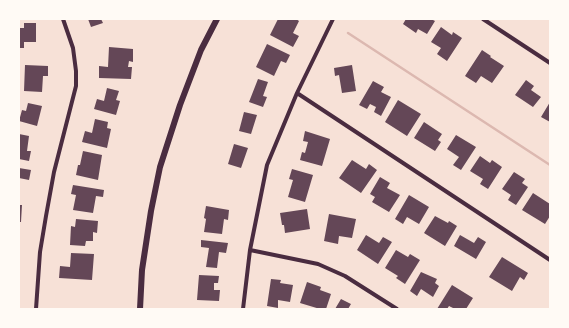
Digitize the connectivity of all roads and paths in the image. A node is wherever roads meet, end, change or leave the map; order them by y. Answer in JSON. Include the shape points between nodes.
{"nodes":[{"id":1,"x":63,"y":19,"type":"edge"},
{"id":2,"x":217,"y":19,"type":"edge"},
{"id":3,"x":333,"y":19,"type":"edge"},
{"id":4,"x":483,"y":19,"type":"edge"},
{"id":5,"x":550,"y":63,"type":"edge"},
{"id":6,"x":296,"y":93,"type":"junction"},
{"id":7,"x":250,"y":250,"type":"junction"},
{"id":8,"x":550,"y":260,"type":"edge"},
{"id":9,"x":36,"y":309,"type":"edge"},
{"id":10,"x":140,"y":309,"type":"edge"},
{"id":11,"x":243,"y":309,"type":"edge"},
{"id":12,"x":397,"y":309,"type":"edge"}],
"edges":[{"from":1,"to":9,"type":"street","via":[[73,48],[76,86],[54,172],[46,216],[40,252]]},
{"from":2,"to":10,"type":"street","via":[[201,50],[160,167],[142,270]]},
{"from":3,"to":6,"type":"street"},
{"from":4,"to":5,"type":"street"},
{"from":6,"to":7,"type":"street","via":[[267,165]]},
{"from":6,"to":8,"type":"street"},
{"from":7,"to":11,"type":"street"},
{"from":7,"to":12,"type":"street","via":[[318,264],[345,276]]}]}
